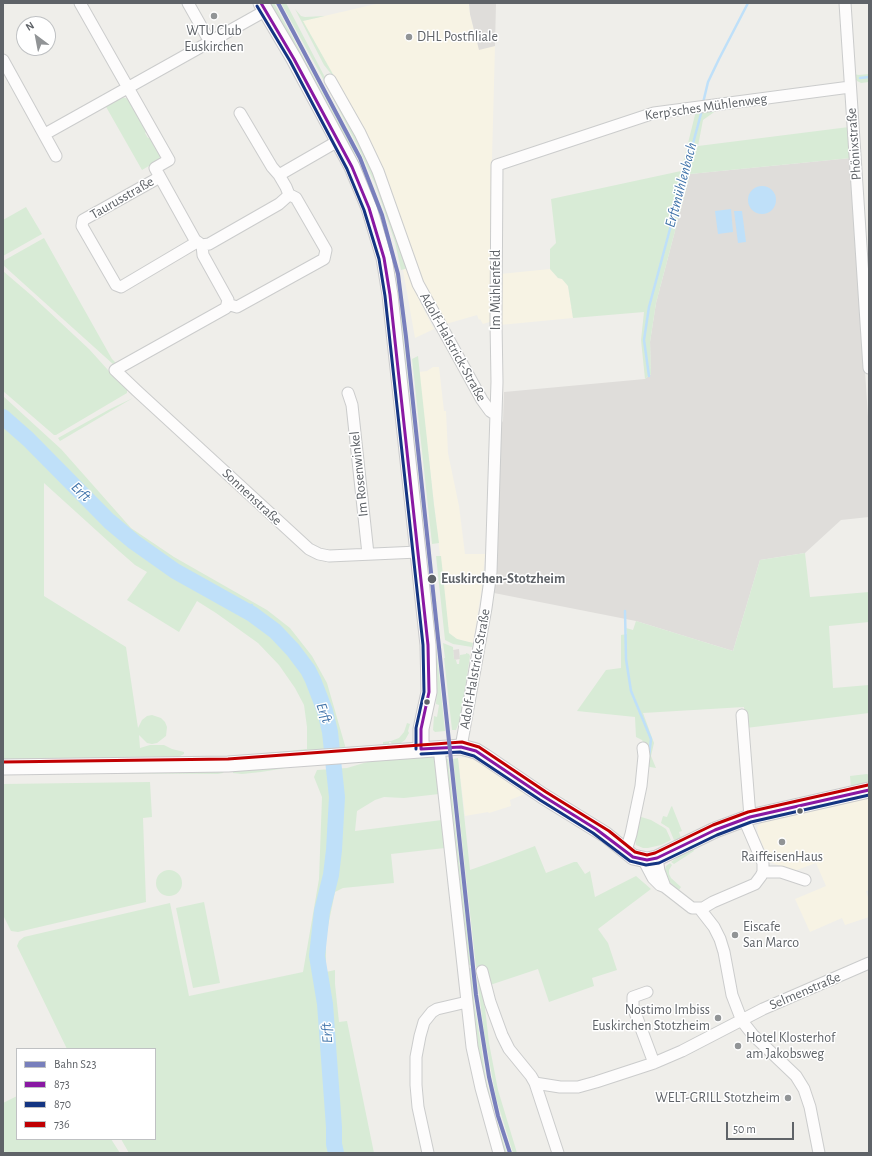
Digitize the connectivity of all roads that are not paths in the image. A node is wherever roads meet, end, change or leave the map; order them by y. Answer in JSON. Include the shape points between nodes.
{"nodes":[{"id":1,"x":80,"y":3,"type":"edge"},
{"id":2,"x":188,"y":3,"type":"edge"},
{"id":3,"x":845,"y":3,"type":"edge"},
{"id":4,"x":263,"y":7,"type":"edge"},
{"id":5,"x":210,"y":42,"type":"junction"},
{"id":6,"x":3,"y":60,"type":"edge"},
{"id":7,"x":330,"y":80,"type":"dead end"},
{"id":8,"x":850,"y":87,"type":"junction"},
{"id":9,"x":128,"y":88,"type":"junction"},
{"id":10,"x":240,"y":113,"type":"dead end"},
{"id":11,"x":45,"y":134,"type":"junction"},
{"id":12,"x":338,"y":141,"type":"junction"},
{"id":13,"x":56,"y":156,"type":"dead end"},
{"id":14,"x":496,"y":165,"type":"joint"},
{"id":15,"x":279,"y":175,"type":"junction"},
{"id":16,"x":160,"y":177,"type":"junction"},
{"id":17,"x":288,"y":194,"type":"junction"},
{"id":18,"x":200,"y":244,"type":"junction"},
{"id":19,"x":227,"y":304,"type":"junction"},
{"id":20,"x":869,"y":368,"type":"edge"},
{"id":21,"x":348,"y":393,"type":"dead end"},
{"id":22,"x":496,"y":415,"type":"junction"},
{"id":23,"x":418,"y":552,"type":"junction"},
{"id":24,"x":368,"y":554,"type":"junction"},
{"id":25,"x":742,"y":714,"type":"dead end"},
{"id":26,"x":461,"y":747,"type":"junction"},
{"id":27,"x":439,"y":748,"type":"junction"},
{"id":28,"x":643,"y":748,"type":"dead end"},
{"id":29,"x":421,"y":749,"type":"junction"},
{"id":30,"x":3,"y":767,"type":"edge"},
{"id":31,"x":869,"y":790,"type":"edge"},
{"id":32,"x":747,"y":818,"type":"junction"},
{"id":33,"x":626,"y":852,"type":"junction"},
{"id":34,"x":650,"y":859,"type":"junction"},
{"id":35,"x":763,"y":872,"type":"junction"},
{"id":36,"x":805,"y":880,"type":"dead end"},
{"id":37,"x":700,"y":909,"type":"junction"},
{"id":38,"x":869,"y":963,"type":"edge"},
{"id":39,"x":482,"y":971,"type":"dead end"},
{"id":40,"x":647,"y":992,"type":"dead end"},
{"id":41,"x":467,"y":1002,"type":"junction"},
{"id":42,"x":742,"y":1020,"type":"junction"},
{"id":43,"x":654,"y":1063,"type":"junction"},
{"id":44,"x":535,"y":1083,"type":"junction"},
{"id":45,"x":428,"y":1153,"type":"edge"},
{"id":46,"x":499,"y":1153,"type":"edge"},
{"id":47,"x":558,"y":1153,"type":"edge"},
{"id":48,"x":819,"y":1153,"type":"edge"}],
"edges":[{"from":1,"to":9,"type":"street"},
{"from":2,"to":5,"type":"street"},
{"from":3,"to":8,"type":"street","name":"Phönixstraße"},
{"from":4,"to":5,"type":"street"},
{"from":4,"to":12,"type":"main road"},
{"from":5,"to":9,"type":"street"},
{"from":6,"to":11,"type":"street"},
{"from":7,"to":22,"type":"street","name":"Adolf-Halstrick-Straße","via":[[378,171],[418,284],[482,400]]},
{"from":8,"to":14,"type":"street","name":"Kerp’sches Mühlenweg","via":[[654,113]]},
{"from":8,"to":20,"type":"street","name":"Phönixstraße"},
{"from":9,"to":11,"type":"street"},
{"from":9,"to":16,"type":"street","name":"Taurusstraße","via":[[169,160],[155,168]]},
{"from":10,"to":15,"type":"street"},
{"from":11,"to":13,"type":"street"},
{"from":12,"to":15,"type":"street"},
{"from":12,"to":23,"type":"main road","via":[[369,208],[386,270]]},
{"from":14,"to":22,"type":"street","name":"Im Mühlenfeld"},
{"from":15,"to":17,"type":"street"},
{"from":16,"to":18,"type":"street","name":"Taurusstraße"},
{"from":16,"to":18,"type":"street","name":"Taurusstraße","via":[[84,220],[82,226],[116,285],[121,287]]},
{"from":17,"to":18,"type":"street","name":"Taurusstraße","via":[[280,204],[209,244]]},
{"from":17,"to":19,"type":"street","via":[[296,198],[326,250],[324,259],[236,307]]},
{"from":18,"to":19,"type":"street","name":"Taurusstraße","via":[[203,255],[228,300]]},
{"from":19,"to":24,"type":"street","name":"Sonnenstraße","via":[[226,308],[116,370],[309,549],[329,556]]},
{"from":21,"to":24,"type":"street","name":"Im Rosenwinkel","via":[[352,405]]},
{"from":22,"to":26,"type":"street","name":"Adolf-Halstrick-Straße","via":[[490,578]]},
{"from":23,"to":24,"type":"street","name":"Sonnenstraße"},
{"from":23,"to":29,"type":"main road","via":[[429,678]]},
{"from":25,"to":32,"type":"street"},
{"from":26,"to":27,"type":"main road"},
{"from":26,"to":33,"type":"main road","via":[[484,756],[601,832]]},
{"from":27,"to":29,"type":"main road"},
{"from":27,"to":41,"type":"street"},
{"from":28,"to":33,"type":"street","via":[[641,786]]},
{"from":29,"to":30,"type":"main road","via":[[228,764]]},
{"from":31,"to":32,"type":"main road"},
{"from":32,"to":34,"type":"main road"},
{"from":32,"to":35,"type":"street","via":[[763,863]]},
{"from":33,"to":34,"type":"main road","via":[[633,857]]},
{"from":34,"to":37,"type":"street","via":[[655,881],[690,907]]},
{"from":35,"to":36,"type":"street","via":[[781,872]]},
{"from":35,"to":37,"type":"street","via":[[755,884]]},
{"from":37,"to":42,"type":"street","via":[[720,939],[732,995]]},
{"from":38,"to":42,"type":"street","name":"Selmenstraße"},
{"from":39,"to":44,"type":"street","via":[[490,1002],[506,1043]]},
{"from":40,"to":43,"type":"street","via":[[633,997],[633,1007]]},
{"from":41,"to":45,"type":"street","via":[[432,1012],[424,1022],[420,1036],[416,1057],[416,1085]]},
{"from":41,"to":46,"type":"street","via":[[477,1071]]},
{"from":42,"to":43,"type":"street","name":"Selmenstraße"},
{"from":42,"to":48,"type":"street","via":[[753,1035],[800,1082],[810,1107]]},
{"from":43,"to":44,"type":"street","name":"Selmenstraße","via":[[578,1087]]},
{"from":44,"to":47,"type":"street"}]}
